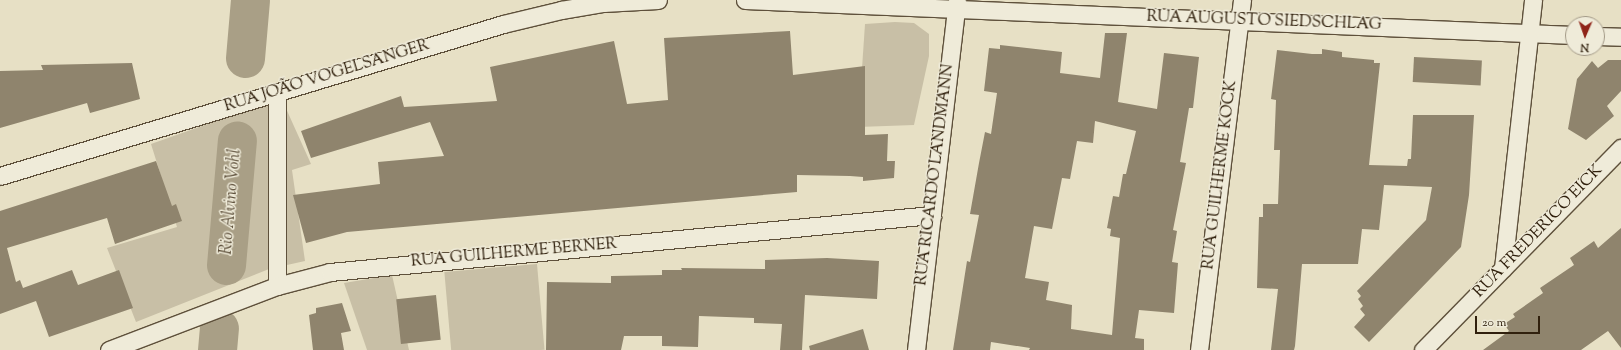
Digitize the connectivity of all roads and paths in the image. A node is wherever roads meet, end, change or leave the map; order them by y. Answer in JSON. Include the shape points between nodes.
{"nodes":[{"id":1,"x":658,"y":0,"type":"edge"},
{"id":2,"x":745,"y":0,"type":"edge"},
{"id":3,"x":1242,"y":0,"type":"edge"},
{"id":4,"x":1533,"y":0,"type":"edge"},
{"id":5,"x":956,"y":5,"type":"edge"},
{"id":6,"x":1239,"y":21,"type":"junction"},
{"id":7,"x":1529,"y":34,"type":"junction"},
{"id":8,"x":1565,"y":35,"type":"edge"},
{"id":9,"x":1605,"y":36,"type":"edge"},
{"id":10,"x":1621,"y":37,"type":"edge"},
{"id":11,"x":277,"y":92,"type":"junction"},
{"id":12,"x":1621,"y":148,"type":"edge"},
{"id":13,"x":0,"y":176,"type":"edge"},
{"id":14,"x":932,"y":215,"type":"junction"},
{"id":15,"x":1503,"y":268,"type":"junction"},
{"id":16,"x":277,"y":286,"type":"junction"},
{"id":17,"x":109,"y":350,"type":"edge"},
{"id":18,"x":916,"y":350,"type":"edge"},
{"id":19,"x":1199,"y":350,"type":"edge"},
{"id":20,"x":1423,"y":350,"type":"edge"}],
"edges":[{"from":1,"to":11,"type":"street","name":"RUA JOÃO VOGELSANGER","via":[[603,3],[502,24]]},
{"from":2,"to":5,"type":"street"},
{"from":3,"to":6,"type":"street","name":"RUA GUILHERME KOCK"},
{"from":4,"to":7,"type":"street"},
{"from":5,"to":6,"type":"street","name":"RUA AUGUSTO SIEDSCHLAG"},
{"from":5,"to":14,"type":"street","name":"RUA RICARDO LANDMANN"},
{"from":6,"to":7,"type":"street","name":"RUA AUGUSTO SIEDSCHLAG"},
{"from":6,"to":19,"type":"street","name":"RUA GUILHERME KOCK"},
{"from":7,"to":8,"type":"street","name":"RUA AUGUSTO SIEDSCHLAG"},
{"from":7,"to":15,"type":"street"},
{"from":9,"to":10,"type":"street"},
{"from":11,"to":13,"type":"street","name":"RUA JOÃO VOGELSANGER"},
{"from":11,"to":16,"type":"street"},
{"from":12,"to":15,"type":"street","name":"RUA FREDERICO EICK"},
{"from":14,"to":16,"type":"street","name":"RUA GUILHERME BERNER","via":[[330,272]]},
{"from":14,"to":18,"type":"street","name":"RUA RICARDO LANDMANN"},
{"from":15,"to":20,"type":"street","name":"RUA FREDERICO EICK"},
{"from":16,"to":17,"type":"street","name":"RUA GUILHERME BERNER"}]}
